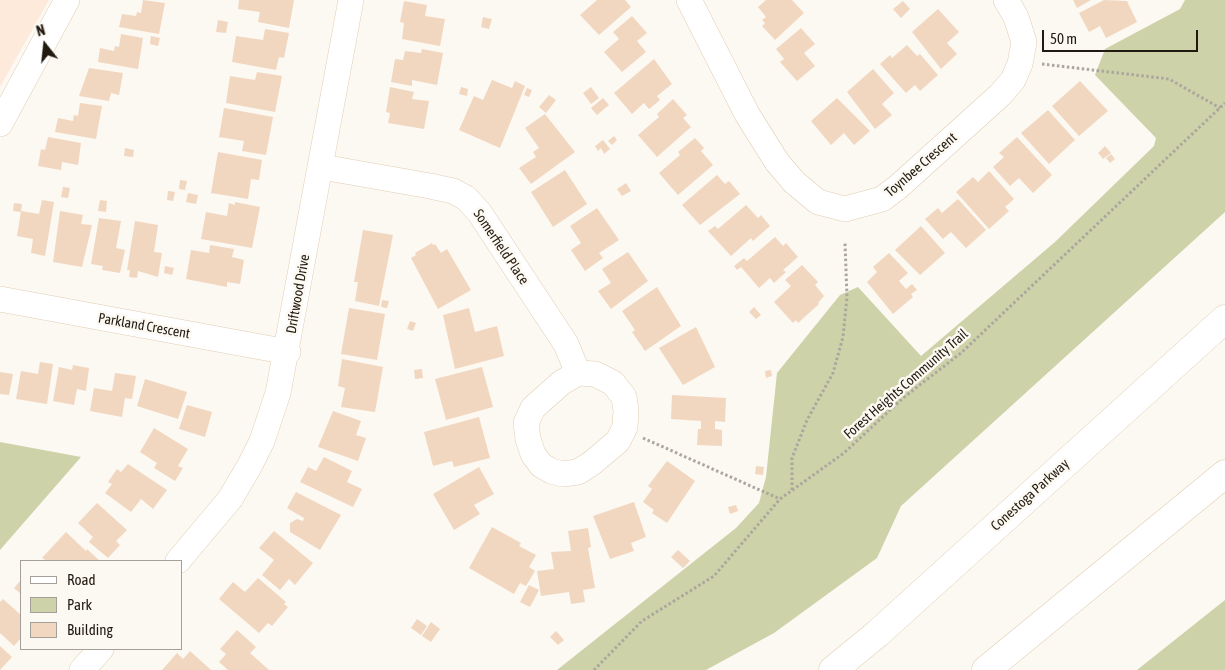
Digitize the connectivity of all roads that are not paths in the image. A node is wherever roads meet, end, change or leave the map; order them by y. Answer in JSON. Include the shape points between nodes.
{"nodes":[{"id":1,"x":67,"y":0,"type":"edge"},
{"id":2,"x":351,"y":0,"type":"edge"},
{"id":3,"x":689,"y":0,"type":"edge"},
{"id":4,"x":1006,"y":0,"type":"edge"},
{"id":5,"x":0,"y":124,"type":"edge"},
{"id":6,"x":322,"y":167,"type":"junction"},
{"id":7,"x":0,"y":298,"type":"edge"},
{"id":8,"x":1225,"y":319,"type":"edge"},
{"id":9,"x":288,"y":352,"type":"junction"},
{"id":10,"x":578,"y":373,"type":"dead end"},
{"id":11,"x":1225,"y":474,"type":"edge"},
{"id":12,"x":179,"y":560,"type":"edge"},
{"id":13,"x":100,"y":650,"type":"edge"},
{"id":14,"x":82,"y":670,"type":"edge"},
{"id":15,"x":833,"y":670,"type":"edge"},
{"id":16,"x":986,"y":670,"type":"edge"}],
"edges":[{"from":1,"to":5,"type":"street"},
{"from":2,"to":6,"type":"street","name":"Driftwood Drive"},
{"from":3,"to":4,"type":"street","name":"Toynbee Crescent","via":[[747,114],[777,162],[818,202],[845,209],[882,198],[898,187],[1013,80],[1024,42]]},
{"from":6,"to":9,"type":"street","name":"Driftwood Drive"},
{"from":6,"to":10,"type":"street","name":"Somerfield Place","via":[[430,186],[453,191],[466,198],[479,212],[560,336]]},
{"from":7,"to":9,"type":"street","name":"Parkland Crescent"},
{"from":8,"to":15,"type":"highway","name":"Conestoga Parkway"},
{"from":9,"to":12,"type":"street","name":"Driftwood Drive","via":[[262,441],[249,467],[230,499]]},
{"from":11,"to":16,"type":"highway"},
{"from":13,"to":14,"type":"street"}]}
